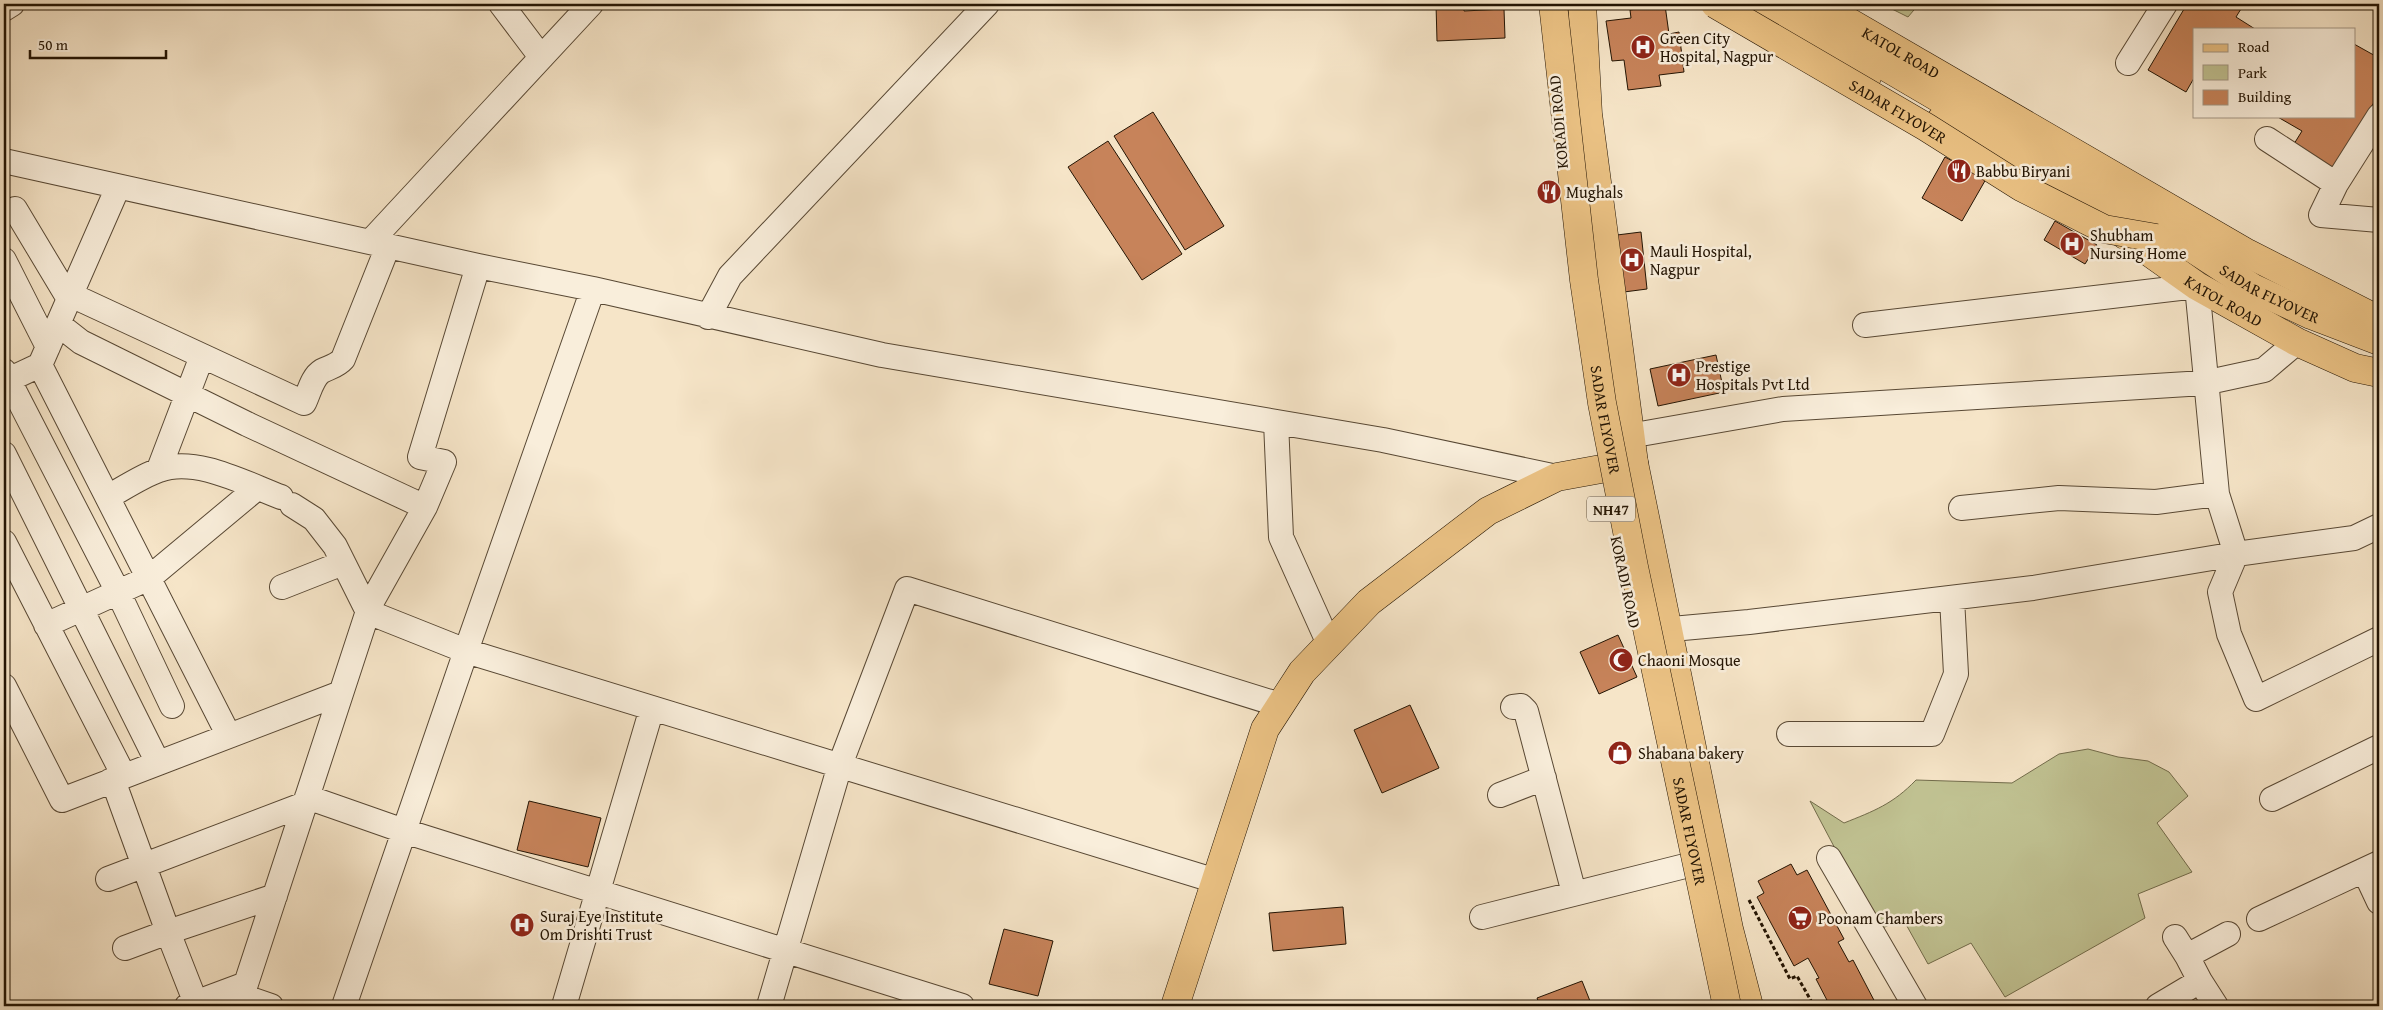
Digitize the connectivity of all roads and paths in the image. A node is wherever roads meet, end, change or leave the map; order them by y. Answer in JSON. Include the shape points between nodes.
{"nodes":[{"id":1,"x":12,"y":4,"type":"edge"},
{"id":2,"x":501,"y":4,"type":"edge"},
{"id":3,"x":591,"y":4,"type":"edge"},
{"id":4,"x":987,"y":4,"type":"edge"},
{"id":5,"x":1547,"y":4,"type":"edge"},
{"id":6,"x":1553,"y":4,"type":"edge"},
{"id":7,"x":1562,"y":4,"type":"edge"},
{"id":8,"x":1582,"y":4,"type":"edge"},
{"id":9,"x":1715,"y":4,"type":"edge"},
{"id":10,"x":1746,"y":4,"type":"edge"},
{"id":11,"x":1779,"y":4,"type":"edge"},
{"id":12,"x":1818,"y":4,"type":"edge"},
{"id":13,"x":2165,"y":4,"type":"edge"},
{"id":14,"x":4,"y":10,"type":"edge"},
{"id":15,"x":541,"y":58,"type":"junction"},
{"id":16,"x":2128,"y":63,"type":"dead end"},
{"id":17,"x":2379,"y":116,"type":"edge"},
{"id":18,"x":2267,"y":139,"type":"dead end"},
{"id":19,"x":4,"y":161,"type":"edge"},
{"id":20,"x":2336,"y":184,"type":"junction"},
{"id":21,"x":118,"y":187,"type":"junction"},
{"id":22,"x":16,"y":209,"type":"dead end"},
{"id":23,"x":2379,"y":220,"type":"edge"},
{"id":24,"x":379,"y":244,"type":"junction"},
{"id":25,"x":4,"y":260,"type":"edge"},
{"id":26,"x":478,"y":266,"type":"junction"},
{"id":27,"x":2197,"y":286,"type":"junction"},
{"id":28,"x":593,"y":289,"type":"junction"},
{"id":29,"x":70,"y":297,"type":"junction"},
{"id":30,"x":708,"y":317,"type":"junction"},
{"id":31,"x":2379,"y":318,"type":"edge"},
{"id":32,"x":58,"y":324,"type":"junction"},
{"id":33,"x":1865,"y":325,"type":"dead end"},
{"id":34,"x":2379,"y":341,"type":"edge"},
{"id":35,"x":2297,"y":342,"type":"junction"},
{"id":36,"x":2379,"y":353,"type":"edge"},
{"id":37,"x":44,"y":356,"type":"junction"},
{"id":38,"x":202,"y":356,"type":"junction"},
{"id":39,"x":2379,"y":373,"type":"edge"},
{"id":40,"x":5,"y":377,"type":"edge"},
{"id":41,"x":2204,"y":383,"type":"junction"},
{"id":42,"x":188,"y":394,"type":"junction"},
{"id":43,"x":1276,"y":422,"type":"junction"},
{"id":44,"x":1630,"y":436,"type":"junction"},
{"id":45,"x":4,"y":454,"type":"edge"},
{"id":46,"x":1600,"y":455,"type":"junction"},
{"id":47,"x":1634,"y":463,"type":"junction"},
{"id":48,"x":159,"y":469,"type":"junction"},
{"id":49,"x":1557,"y":477,"type":"junction"},
{"id":50,"x":256,"y":488,"type":"junction"},
{"id":51,"x":2217,"y":494,"type":"junction"},
{"id":52,"x":108,"y":497,"type":"junction"},
{"id":53,"x":426,"y":507,"type":"junction"},
{"id":54,"x":1961,"y":508,"type":"dead end"},
{"id":55,"x":2379,"y":526,"type":"edge"},
{"id":56,"x":4,"y":542,"type":"edge"},
{"id":57,"x":2236,"y":554,"type":"junction"},
{"id":58,"x":344,"y":563,"type":"junction"},
{"id":59,"x":149,"y":578,"type":"junction"},
{"id":60,"x":282,"y":587,"type":"dead end"},
{"id":61,"x":118,"y":592,"type":"junction"},
{"id":62,"x":1952,"y":598,"type":"junction"},
{"id":63,"x":81,"y":609,"type":"junction"},
{"id":64,"x":368,"y":612,"type":"junction"},
{"id":65,"x":46,"y":625,"type":"junction"},
{"id":66,"x":1666,"y":628,"type":"junction"},
{"id":67,"x":1637,"y":633,"type":"junction"},
{"id":68,"x":2379,"y":639,"type":"edge"},
{"id":69,"x":1328,"y":644,"type":"junction"},
{"id":70,"x":466,"y":651,"type":"junction"},
{"id":71,"x":4,"y":686,"type":"edge"},
{"id":72,"x":341,"y":693,"type":"junction"},
{"id":73,"x":172,"y":706,"type":"dead end"},
{"id":74,"x":1280,"y":706,"type":"junction"},
{"id":75,"x":1513,"y":707,"type":"dead end"},
{"id":76,"x":652,"y":708,"type":"junction"},
{"id":77,"x":1789,"y":734,"type":"dead end"},
{"id":78,"x":229,"y":736,"type":"junction"},
{"id":79,"x":2379,"y":747,"type":"edge"},
{"id":80,"x":158,"y":763,"type":"junction"},
{"id":81,"x":840,"y":766,"type":"junction"},
{"id":82,"x":1544,"y":778,"type":"junction"},
{"id":83,"x":117,"y":779,"type":"junction"},
{"id":84,"x":1500,"y":795,"type":"dead end"},
{"id":85,"x":2272,"y":798,"type":"dead end"},
{"id":86,"x":306,"y":800,"type":"junction"},
{"id":87,"x":404,"y":831,"type":"junction"},
{"id":88,"x":1829,"y":858,"type":"dead end"},
{"id":89,"x":144,"y":865,"type":"junction"},
{"id":90,"x":1689,"y":865,"type":"junction"},
{"id":91,"x":2372,"y":866,"type":"edge"},
{"id":92,"x":108,"y":878,"type":"dead end"},
{"id":93,"x":1216,"y":881,"type":"junction"},
{"id":94,"x":597,"y":892,"type":"junction"},
{"id":95,"x":1574,"y":893,"type":"junction"},
{"id":96,"x":275,"y":896,"type":"junction"},
{"id":97,"x":1749,"y":900,"type":"dead end"},
{"id":98,"x":2379,"y":902,"type":"edge"},
{"id":99,"x":1482,"y":917,"type":"dead end"},
{"id":100,"x":2260,"y":919,"type":"dead end"},
{"id":101,"x":168,"y":932,"type":"junction"},
{"id":102,"x":2228,"y":934,"type":"dead end"},
{"id":103,"x":125,"y":948,"type":"dead end"},
{"id":104,"x":785,"y":952,"type":"junction"},
{"id":105,"x":2200,"y":981,"type":"junction"},
{"id":106,"x":246,"y":984,"type":"junction"},
{"id":107,"x":193,"y":1005,"type":"edge"},
{"id":108,"x":271,"y":1006,"type":"edge"},
{"id":109,"x":344,"y":1006,"type":"edge"},
{"id":110,"x":564,"y":1006,"type":"edge"},
{"id":111,"x":769,"y":1006,"type":"edge"},
{"id":112,"x":962,"y":1006,"type":"edge"},
{"id":113,"x":1175,"y":1006,"type":"edge"},
{"id":114,"x":1720,"y":1006,"type":"edge"},
{"id":115,"x":1727,"y":1006,"type":"edge"},
{"id":116,"x":1735,"y":1006,"type":"edge"},
{"id":117,"x":1749,"y":1006,"type":"edge"},
{"id":118,"x":1814,"y":1006,"type":"edge"},
{"id":119,"x":1915,"y":1006,"type":"edge"},
{"id":120,"x":2158,"y":1006,"type":"edge"},
{"id":121,"x":2216,"y":1006,"type":"edge"}],
"edges":[{"from":1,"to":14,"type":"street"},
{"from":2,"to":15,"type":"street"},
{"from":3,"to":15,"type":"street"},
{"from":4,"to":30,"type":"street","via":[[730,276]]},
{"from":5,"to":46,"type":"main road","name":"KORADI ROAD","number":"NH47","via":[[1574,280]]},
{"from":6,"to":115,"type":"main road","name":"SADAR FLYOVER","number":"NH47","bridge":true,"via":[[1584,280],[1602,402]]},
{"from":7,"to":116,"type":"main road","name":"SADAR FLYOVER","number":"NH47","via":[[1608,388],[1638,549]]},
{"from":8,"to":44,"type":"main road","name":"KORADI ROAD","via":[[1588,114]]},
{"from":9,"to":36,"type":"main road","name":"SADAR FLYOVER","bridge":true,"via":[[1926,127],[2021,187],[2104,229],[2156,238],[2286,321]]},
{"from":10,"to":27,"type":"main road","name":"KATOL ROAD","via":[[2084,206]]},
{"from":11,"to":34,"type":"main road","name":"SADAR FLYOVER","via":[[2175,237],[2253,288],[2311,316]]},
{"from":12,"to":31,"type":"main road","name":"KATOL ROAD","via":[[2247,253]]},
{"from":13,"to":16,"type":"street"},
{"from":15,"to":24,"type":"street"},
{"from":17,"to":20,"type":"street"},
{"from":18,"to":20,"type":"street"},
{"from":19,"to":21,"type":"street"},
{"from":20,"to":23,"type":"street","via":[[2321,215]]},
{"from":21,"to":24,"type":"street"},
{"from":21,"to":29,"type":"street"},
{"from":22,"to":29,"type":"street"},
{"from":24,"to":26,"type":"street"},
{"from":24,"to":38,"type":"street","via":[[343,359],[320,372],[304,403]]},
{"from":25,"to":37,"type":"street"},
{"from":26,"to":28,"type":"street"},
{"from":26,"to":53,"type":"street","via":[[420,457],[444,462]]},
{"from":27,"to":33,"type":"street"},
{"from":27,"to":35,"type":"main road","name":"KATOL ROAD"},
{"from":27,"to":41,"type":"street"},
{"from":28,"to":30,"type":"street"},
{"from":28,"to":70,"type":"street"},
{"from":29,"to":32,"type":"street"},
{"from":29,"to":38,"type":"street"},
{"from":30,"to":43,"type":"street","via":[[882,355]]},
{"from":32,"to":37,"type":"street"},
{"from":32,"to":42,"type":"street","via":[[81,342]]},
{"from":35,"to":39,"type":"main road","name":"KATOL ROAD","via":[[2355,368]]},
{"from":35,"to":41,"type":"street","via":[[2264,370]]},
{"from":37,"to":40,"type":"street"},
{"from":37,"to":52,"type":"street"},
{"from":38,"to":42,"type":"street"},
{"from":40,"to":61,"type":"street"},
{"from":41,"to":44,"type":"street","via":[[1783,409]]},
{"from":41,"to":51,"type":"street"},
{"from":42,"to":48,"type":"street"},
{"from":42,"to":53,"type":"street"},
{"from":43,"to":49,"type":"street","via":[[1383,440]]},
{"from":43,"to":69,"type":"street","via":[[1281,537]]},
{"from":44,"to":46,"type":"street"},
{"from":44,"to":47,"type":"main road","name":"KORADI ROAD"},
{"from":45,"to":63,"type":"street"},
{"from":46,"to":47,"type":"main road"},
{"from":46,"to":49,"type":"main road"},
{"from":46,"to":67,"type":"main road","name":"KORADI ROAD","number":"NH47"},
{"from":47,"to":66,"type":"main road","name":"KORADI ROAD"},
{"from":48,"to":50,"type":"street","via":[[188,465]]},
{"from":48,"to":52,"type":"street"},
{"from":49,"to":69,"type":"main road","via":[[1488,511],[1370,602]]},
{"from":50,"to":58,"type":"street","via":[[286,501],[314,519]]},
{"from":50,"to":59,"type":"street"},
{"from":51,"to":54,"type":"street","via":[[2156,502],[2059,498]]},
{"from":51,"to":57,"type":"street"},
{"from":52,"to":59,"type":"street"},
{"from":53,"to":64,"type":"street"},
{"from":55,"to":57,"type":"street","via":[[2354,538]]},
{"from":56,"to":65,"type":"street"},
{"from":57,"to":62,"type":"street","via":[[2033,588]]},
{"from":57,"to":68,"type":"street","via":[[2220,592],[2229,634],[2256,699]]},
{"from":58,"to":60,"type":"street"},
{"from":58,"to":64,"type":"street"},
{"from":59,"to":61,"type":"street"},
{"from":59,"to":78,"type":"street"},
{"from":61,"to":63,"type":"street"},
{"from":61,"to":73,"type":"street"},
{"from":62,"to":66,"type":"street","via":[[1749,622]]},
{"from":62,"to":77,"type":"street","via":[[1956,674],[1932,734]]},
{"from":63,"to":65,"type":"street"},
{"from":63,"to":80,"type":"street"},
{"from":64,"to":70,"type":"street"},
{"from":64,"to":72,"type":"street"},
{"from":65,"to":83,"type":"street"},
{"from":66,"to":67,"type":"street"},
{"from":66,"to":117,"type":"main road","name":"KORADI ROAD","via":[[1728,929]]},
{"from":67,"to":90,"type":"main road","name":"KORADI ROAD","number":"NH47"},
{"from":69,"to":74,"type":"main road","via":[[1302,672]]},
{"from":70,"to":76,"type":"street"},
{"from":70,"to":87,"type":"street"},
{"from":71,"to":83,"type":"street","via":[[62,800]]},
{"from":72,"to":78,"type":"street"},
{"from":72,"to":86,"type":"street"},
{"from":74,"to":81,"type":"street","via":[[908,589]]},
{"from":74,"to":93,"type":"main road","via":[[1265,728]]},
{"from":75,"to":82,"type":"street","via":[[1521,706],[1526,711]]},
{"from":76,"to":81,"type":"street"},
{"from":76,"to":94,"type":"street"},
{"from":78,"to":80,"type":"street"},
{"from":79,"to":85,"type":"street"},
{"from":80,"to":83,"type":"street"},
{"from":81,"to":93,"type":"street"},
{"from":81,"to":104,"type":"street"},
{"from":82,"to":84,"type":"street"},
{"from":82,"to":95,"type":"street"},
{"from":83,"to":89,"type":"street","via":[[114,783]]},
{"from":86,"to":87,"type":"street"},
{"from":86,"to":89,"type":"street"},
{"from":86,"to":96,"type":"street"},
{"from":87,"to":94,"type":"street"},
{"from":87,"to":109,"type":"street"},
{"from":88,"to":119,"type":"street"},
{"from":89,"to":92,"type":"street"},
{"from":89,"to":101,"type":"street"},
{"from":90,"to":95,"type":"street"},
{"from":90,"to":114,"type":"main road","name":"KORADI ROAD","number":"NH47"},
{"from":91,"to":98,"type":"street"},
{"from":91,"to":100,"type":"street"},
{"from":93,"to":113,"type":"main road"},
{"from":94,"to":104,"type":"street"},
{"from":94,"to":110,"type":"street"},
{"from":95,"to":99,"type":"street"},
{"from":96,"to":101,"type":"street"},
{"from":96,"to":106,"type":"street"},
{"from":97,"to":118,"type":"path","via":[[1790,979],[1797,976]]},
{"from":101,"to":103,"type":"street"},
{"from":101,"to":107,"type":"street"},
{"from":102,"to":105,"type":"street","via":[[2181,947]]},
{"from":104,"to":111,"type":"street"},
{"from":104,"to":112,"type":"street"},
{"from":105,"to":120,"type":"street"},
{"from":105,"to":121,"type":"street"},
{"from":106,"to":107,"type":"street"},
{"from":106,"to":108,"type":"street","via":[[242,996]]}]}
